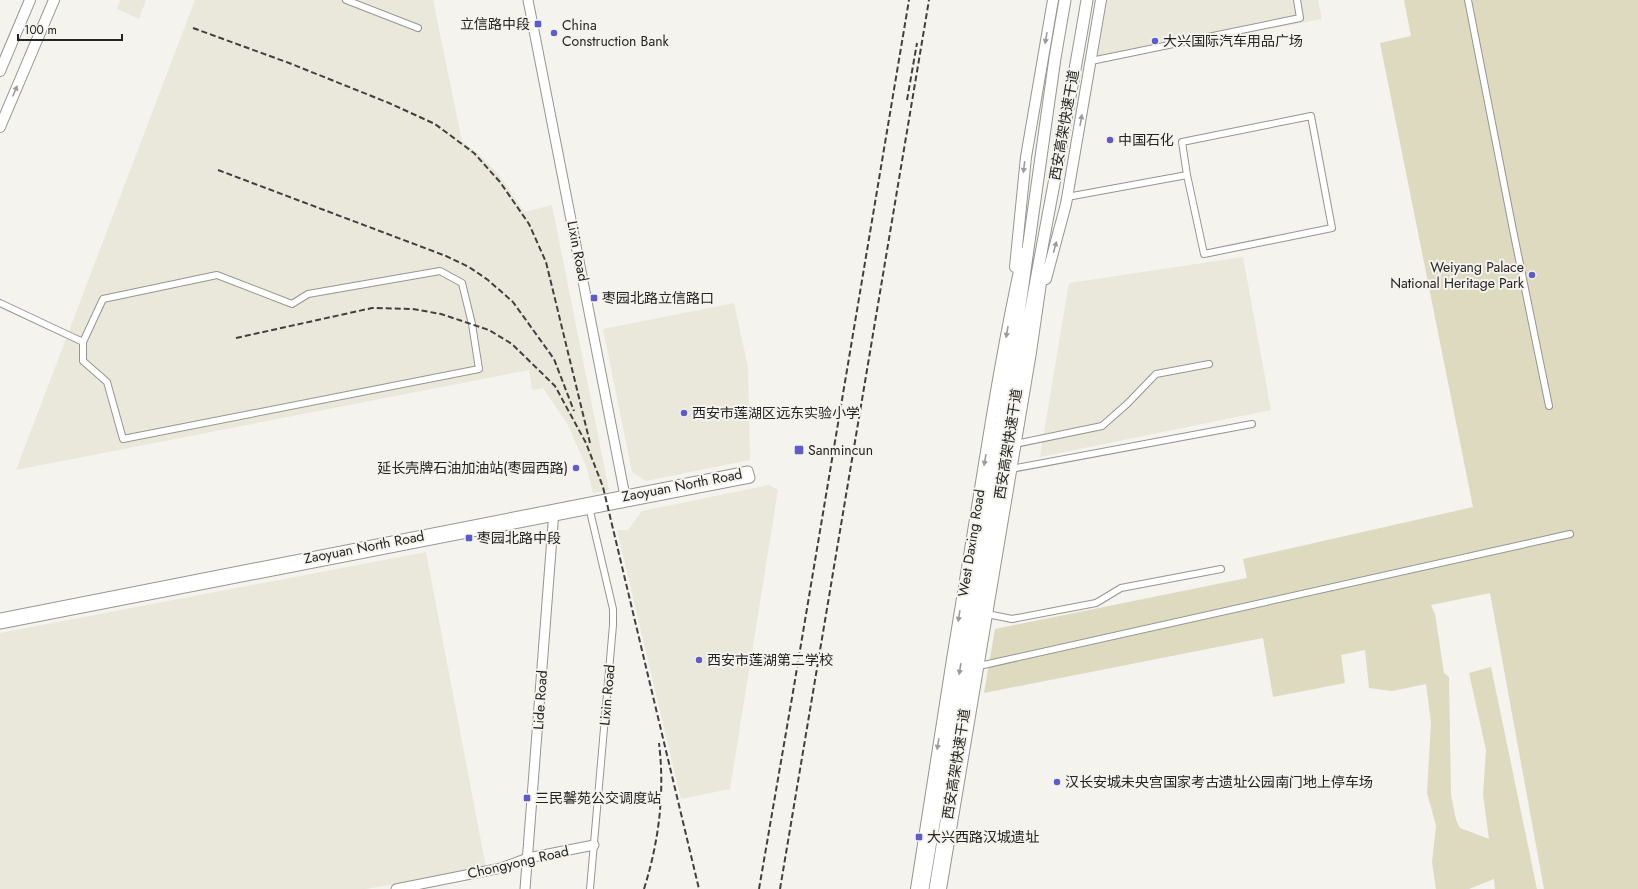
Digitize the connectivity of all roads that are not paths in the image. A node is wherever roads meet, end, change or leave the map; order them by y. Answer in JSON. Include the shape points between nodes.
{"nodes":[{"id":1,"x":30,"y":0,"type":"edge"},
{"id":2,"x":54,"y":0,"type":"edge"},
{"id":3,"x":346,"y":0,"type":"edge"},
{"id":4,"x":528,"y":0,"type":"edge"},
{"id":5,"x":1053,"y":0,"type":"edge"},
{"id":6,"x":1065,"y":0,"type":"edge"},
{"id":7,"x":1087,"y":0,"type":"edge"},
{"id":8,"x":1101,"y":0,"type":"edge"},
{"id":9,"x":1297,"y":0,"type":"edge"},
{"id":10,"x":1468,"y":0,"type":"edge"},
{"id":11,"x":418,"y":28,"type":"dead end"},
{"id":12,"x":1091,"y":61,"type":"junction"},
{"id":13,"x":0,"y":71,"type":"edge"},
{"id":14,"x":0,"y":127,"type":"edge"},
{"id":15,"x":1187,"y":175,"type":"junction"},
{"id":16,"x":1067,"y":197,"type":"junction"},
{"id":17,"x":1036,"y":198,"type":"junction"},
{"id":18,"x":1050,"y":199,"type":"junction"},
{"id":19,"x":0,"y":303,"type":"edge"},
{"id":20,"x":1011,"y":304,"type":"junction"},
{"id":21,"x":1037,"y":312,"type":"junction"},
{"id":22,"x":1022,"y":327,"type":"junction"},
{"id":23,"x":82,"y":342,"type":"junction"},
{"id":24,"x":1209,"y":364,"type":"dead end"},
{"id":25,"x":1549,"y":406,"type":"dead end"},
{"id":26,"x":1252,"y":424,"type":"dead end"},
{"id":27,"x":1015,"y":444,"type":"junction"},
{"id":28,"x":1011,"y":469,"type":"junction"},
{"id":29,"x":626,"y":499,"type":"junction"},
{"id":30,"x":589,"y":507,"type":"junction"},
{"id":31,"x":554,"y":513,"type":"junction"},
{"id":32,"x":1570,"y":534,"type":"dead end"},
{"id":33,"x":1221,"y":569,"type":"dead end"},
{"id":34,"x":987,"y":614,"type":"junction"},
{"id":35,"x":0,"y":618,"type":"edge"},
{"id":36,"x":0,"y":624,"type":"edge"},
{"id":37,"x":979,"y":666,"type":"junction"},
{"id":38,"x":594,"y":845,"type":"junction"},
{"id":39,"x":528,"y":858,"type":"junction"},
{"id":40,"x":396,"y":889,"type":"edge"},
{"id":41,"x":525,"y":889,"type":"edge"},
{"id":42,"x":590,"y":889,"type":"edge"},
{"id":43,"x":916,"y":889,"type":"edge"},
{"id":44,"x":923,"y":889,"type":"edge"},
{"id":45,"x":935,"y":889,"type":"edge"},
{"id":46,"x":941,"y":889,"type":"edge"}],
"edges":[{"from":1,"to":13,"type":"main road"},
{"from":14,"to":2,"type":"main road","one_way":true},
{"from":3,"to":11,"type":"street"},
{"from":4,"to":29,"type":"street","name":"Lixin Road"},
{"from":5,"to":20,"type":"main road","one_way":true,"via":[[1026,157]]},
{"from":6,"to":17,"type":"highway","name":"西安高架快速干道"},
{"from":7,"to":18,"type":"highway","name":"西安高架快速干道","via":[[1067,121]]},
{"from":8,"to":12,"type":"main road"},
{"from":9,"to":12,"type":"street","via":[[1300,18]]},
{"from":10,"to":25,"type":"street"},
{"from":16,"to":12,"type":"main road","one_way":true},
{"from":15,"to":15,"type":"street","via":[[1204,254],[1332,228],[1311,116],[1182,142]]},
{"from":15,"to":16,"type":"street"},
{"from":21,"to":16,"type":"main road","one_way":true},
{"from":17,"to":20,"type":"main road","name":"West Daxing Road"},
{"from":17,"to":22,"type":"highway","name":"西安高架快速干道"},
{"from":18,"to":21,"type":"main road","name":"West Daxing Road"},
{"from":18,"to":22,"type":"highway","name":"西安高架快速干道"},
{"from":19,"to":23,"type":"street"},
{"from":20,"to":43,"type":"main road","name":"West Daxing Road","one_way":true,"via":[[952,652]]},
{"from":21,"to":27,"type":"main road","name":"West Daxing Road"},
{"from":22,"to":44,"type":"highway","name":"西安高架快速干道","one_way":true},
{"from":22,"to":45,"type":"highway","name":"西安高架快速干道"},
{"from":23,"to":23,"type":"street","via":[[103,299],[217,275],[292,304],[308,294],[440,271],[462,283],[480,368],[123,439],[108,382],[83,361]]},
{"from":24,"to":27,"type":"street","via":[[1156,374],[1128,404],[1102,426]]},
{"from":26,"to":28,"type":"street"},
{"from":27,"to":28,"type":"main road","name":"West Daxing Road"},
{"from":28,"to":34,"type":"main road","name":"West Daxing Road"},
{"from":29,"to":29,"type":"street","name":"Zaoyuan North Road","via":[[750,478],[748,471]]},
{"from":29,"to":30,"type":"street","name":"Zaoyuan North Road"},
{"from":30,"to":31,"type":"street","name":"Zaoyuan North Road"},
{"from":30,"to":38,"type":"street","name":"Lixin Road","via":[[613,610]]},
{"from":31,"to":35,"type":"street","name":"Zaoyuan North Road"},
{"from":31,"to":36,"type":"street","name":"Zaoyuan North Road"},
{"from":31,"to":39,"type":"street","name":"Lide Road"},
{"from":32,"to":37,"type":"street"},
{"from":33,"to":34,"type":"street","via":[[1121,588],[1096,603],[1020,618]]},
{"from":34,"to":37,"type":"main road","name":"West Daxing Road"},
{"from":37,"to":46,"type":"main road","name":"West Daxing Road"},
{"from":38,"to":39,"type":"street","name":"Chongyong Road"},
{"from":38,"to":42,"type":"street","name":"Lixin Road"},
{"from":39,"to":40,"type":"street","name":"Chongyong Road","via":[[501,868]]},
{"from":39,"to":41,"type":"street","name":"Lide Road"}]}
